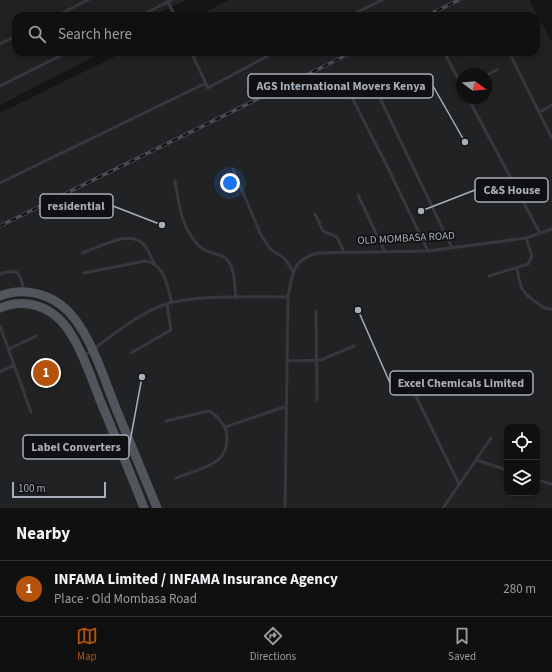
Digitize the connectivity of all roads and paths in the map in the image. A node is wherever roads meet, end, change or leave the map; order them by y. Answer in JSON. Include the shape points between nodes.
{"nodes":[{"id":1,"x":88,"y":0,"type":"edge"},
{"id":2,"x":172,"y":0,"type":"edge"},
{"id":3,"x":382,"y":0,"type":"edge"},
{"id":4,"x":168,"y":1,"type":"edge"},
{"id":5,"x":64,"y":12,"type":"edge"},
{"id":6,"x":147,"y":12,"type":"edge"},
{"id":7,"x":172,"y":12,"type":"edge"},
{"id":8,"x":357,"y":12,"type":"edge"},
{"id":9,"x":12,"y":38,"type":"edge"},
{"id":10,"x":0,"y":44,"type":"edge"},
{"id":11,"x":60,"y":56,"type":"edge"},
{"id":12,"x":193,"y":56,"type":"edge"},
{"id":13,"x":268,"y":56,"type":"edge"},
{"id":14,"x":446,"y":56,"type":"edge"},
{"id":15,"x":511,"y":56,"type":"edge"},
{"id":16,"x":497,"y":70,"type":"dead end"},
{"id":17,"x":492,"y":72,"type":"edge"},
{"id":18,"x":456,"y":75,"type":"edge"},
{"id":19,"x":206,"y":83,"type":"junction"},
{"id":20,"x":0,"y":86,"type":"edge"},
{"id":21,"x":347,"y":88,"type":"dead end"},
{"id":22,"x":378,"y":94,"type":"dead end"},
{"id":23,"x":471,"y":104,"type":"edge"},
{"id":24,"x":552,"y":105,"type":"edge"},
{"id":25,"x":540,"y":112,"type":"junction"},
{"id":26,"x":552,"y":138,"type":"edge"},
{"id":27,"x":233,"y":169,"type":"dead end"},
{"id":28,"x":175,"y":181,"type":"dead end"},
{"id":29,"x":0,"y":183,"type":"edge"},
{"id":30,"x":358,"y":195,"type":"dead end"},
{"id":31,"x":315,"y":214,"type":"dead end"},
{"id":32,"x":552,"y":229,"type":"edge"},
{"id":33,"x":540,"y":233,"type":"junction"},
{"id":34,"x":526,"y":238,"type":"junction"},
{"id":35,"x":452,"y":248,"type":"junction"},
{"id":36,"x":428,"y":251,"type":"junction"},
{"id":37,"x":82,"y":252,"type":"dead end"},
{"id":38,"x":344,"y":252,"type":"junction"},
{"id":39,"x":385,"y":252,"type":"junction"},
{"id":40,"x":154,"y":263,"type":"junction"},
{"id":41,"x":517,"y":268,"type":"junction"},
{"id":42,"x":293,"y":271,"type":"junction"},
{"id":43,"x":84,"y":273,"type":"dead end"},
{"id":44,"x":0,"y":274,"type":"edge"},
{"id":45,"x":488,"y":276,"type":"dead end"},
{"id":46,"x":25,"y":292,"type":"junction"},
{"id":47,"x":0,"y":296,"type":"edge"},
{"id":48,"x":288,"y":297,"type":"junction"},
{"id":49,"x":236,"y":298,"type":"junction"},
{"id":50,"x":172,"y":303,"type":"junction"},
{"id":51,"x":167,"y":304,"type":"junction"},
{"id":52,"x":0,"y":308,"type":"edge"},
{"id":53,"x":552,"y":309,"type":"edge"},
{"id":54,"x":316,"y":311,"type":"dead end"},
{"id":55,"x":0,"y":326,"type":"edge"},
{"id":56,"x":36,"y":336,"type":"dead end"},
{"id":57,"x":354,"y":346,"type":"dead end"},
{"id":58,"x":8,"y":349,"type":"junction"},
{"id":59,"x":131,"y":353,"type":"dead end"},
{"id":60,"x":94,"y":355,"type":"junction"},
{"id":61,"x":84,"y":361,"type":"junction"},
{"id":62,"x":288,"y":361,"type":"junction"},
{"id":63,"x":317,"y":361,"type":"junction"},
{"id":64,"x":14,"y":365,"type":"junction"},
{"id":65,"x":0,"y":372,"type":"edge"},
{"id":66,"x":408,"y":380,"type":"dead end"},
{"id":67,"x":317,"y":400,"type":"dead end"},
{"id":68,"x":287,"y":406,"type":"junction"},
{"id":69,"x":32,"y":412,"type":"dead end"},
{"id":70,"x":166,"y":421,"type":"dead end"},
{"id":71,"x":225,"y":427,"type":"junction"},
{"id":72,"x":491,"y":438,"type":"dead end"},
{"id":73,"x":476,"y":460,"type":"junction"},
{"id":74,"x":504,"y":469,"type":"edge"},
{"id":75,"x":176,"y":478,"type":"dead end"},
{"id":76,"x":540,"y":481,"type":"edge"},
{"id":77,"x":459,"y":484,"type":"junction"},
{"id":78,"x":552,"y":484,"type":"edge"},
{"id":79,"x":144,"y":508,"type":"edge"},
{"id":80,"x":157,"y":508,"type":"edge"},
{"id":81,"x":285,"y":508,"type":"edge"},
{"id":82,"x":443,"y":508,"type":"edge"}],
"edges":[{"from":1,"to":5,"type":"lane"},
{"from":2,"to":4,"type":"lane"},
{"from":3,"to":8,"type":"lane"},
{"from":4,"to":6,"type":"lane"},
{"from":4,"to":7,"type":"lane"},
{"from":9,"to":10,"type":"lane"},
{"from":11,"to":20,"type":"lane"},
{"from":12,"to":19,"type":"lane"},
{"from":13,"to":19,"type":"lane","via":[[208,88]]},
{"from":14,"to":18,"type":"lane"},
{"from":15,"to":25,"type":"lane"},
{"from":16,"to":17,"type":"lane"},
{"from":19,"to":29,"type":"lane"},
{"from":21,"to":36,"type":"lane"},
{"from":22,"to":35,"type":"lane"},
{"from":23,"to":33,"type":"lane"},
{"from":24,"to":25,"type":"lane"},
{"from":25,"to":26,"type":"lane"},
{"from":27,"to":42,"type":"lane","via":[[261,234],[270,249],[284,258]]},
{"from":28,"to":49,"type":"lane","via":[[183,222],[196,243],[230,263]]},
{"from":30,"to":39,"type":"lane"},
{"from":31,"to":38,"type":"lane","via":[[323,232],[337,237]]},
{"from":32,"to":33,"type":"lane","name":"OLD MOMBASA ROAD"},
{"from":33,"to":34,"type":"lane","name":"OLD MOMBASA ROAD"},
{"from":34,"to":35,"type":"lane","name":"OLD MOMBASA ROAD"},
{"from":34,"to":41,"type":"lane","via":[[531,259],[528,264]]},
{"from":35,"to":36,"type":"lane","name":"OLD MOMBASA ROAD"},
{"from":36,"to":39,"type":"lane","name":"OLD MOMBASA ROAD"},
{"from":37,"to":40,"type":"lane","via":[[130,238],[145,246]]},
{"from":38,"to":39,"type":"lane","name":"OLD MOMBASA ROAD"},
{"from":38,"to":42,"type":"lane","name":"OLD MOMBASA ROAD","via":[[306,256],[299,261]]},
{"from":40,"to":43,"type":"lane","via":[[145,261]]},
{"from":40,"to":50,"type":"lane","via":[[164,276]]},
{"from":41,"to":45,"type":"lane"},
{"from":41,"to":53,"type":"lane","via":[[519,284],[527,296],[547,309]]},
{"from":42,"to":48,"type":"lane","name":"OLD MOMBASA ROAD"},
{"from":44,"to":46,"type":"lane","via":[[13,270],[19,274]]},
{"from":46,"to":47,"type":"main road"},
{"from":46,"to":60,"type":"main road","via":[[44,296],[61,305],[76,321]]},
{"from":48,"to":49,"type":"lane"},
{"from":48,"to":62,"type":"lane","name":"OLD MOMBASA ROAD"},
{"from":49,"to":50,"type":"lane"},
{"from":50,"to":51,"type":"lane"},
{"from":51,"to":59,"type":"lane","via":[[171,330]]},
{"from":51,"to":60,"type":"lane","via":[[150,311]]},
{"from":52,"to":61,"type":"main road","via":[[15,303],[45,309],[62,322]]},
{"from":54,"to":63,"type":"lane"},
{"from":55,"to":58,"type":"lane"},
{"from":56,"to":58,"type":"lane"},
{"from":57,"to":63,"type":"lane"},
{"from":58,"to":64,"type":"lane"},
{"from":60,"to":61,"type":"lane"},
{"from":60,"to":80,"type":"main road"},
{"from":61,"to":79,"type":"main road"},
{"from":62,"to":63,"type":"lane"},
{"from":62,"to":68,"type":"lane","name":"OLD MOMBASA ROAD"},
{"from":63,"to":67,"type":"lane"},
{"from":64,"to":65,"type":"lane"},
{"from":64,"to":69,"type":"lane"},
{"from":66,"to":77,"type":"lane"},
{"from":68,"to":71,"type":"lane"},
{"from":68,"to":81,"type":"lane","name":"OLD MOMBASA ROAD"},
{"from":70,"to":71,"type":"lane","via":[[208,411],[216,415]]},
{"from":71,"to":75,"type":"lane","via":[[228,442],[218,462]]},
{"from":72,"to":73,"type":"lane"},
{"from":73,"to":74,"type":"lane"},
{"from":73,"to":77,"type":"lane"},
{"from":76,"to":78,"type":"lane"},
{"from":77,"to":82,"type":"lane"}]}
